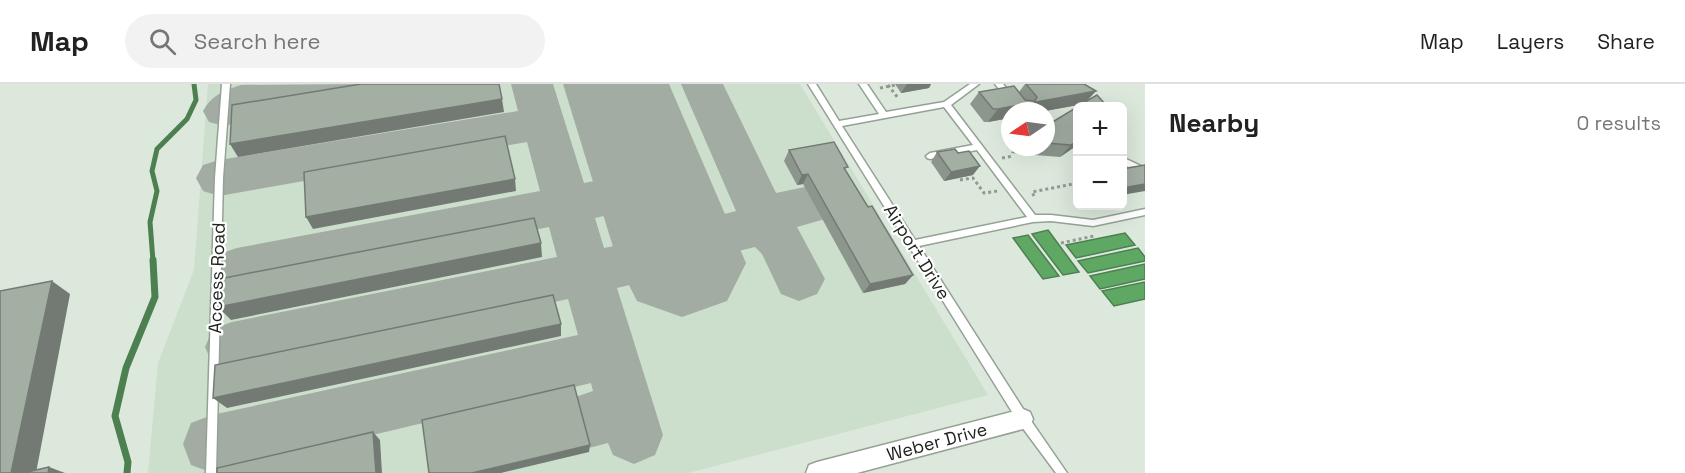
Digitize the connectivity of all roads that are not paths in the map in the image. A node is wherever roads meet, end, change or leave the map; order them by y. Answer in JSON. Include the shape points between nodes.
{"nodes":[{"id":1,"x":226,"y":84,"type":"edge"},
{"id":2,"x":812,"y":84,"type":"edge"},
{"id":3,"x":863,"y":84,"type":"edge"},
{"id":4,"x":975,"y":84,"type":"edge"},
{"id":5,"x":999,"y":84,"type":"edge"},
{"id":6,"x":1014,"y":102,"type":"edge"},
{"id":7,"x":946,"y":104,"type":"junction"},
{"id":8,"x":884,"y":116,"type":"junction"},
{"id":9,"x":838,"y":124,"type":"junction"},
{"id":10,"x":979,"y":147,"type":"junction"},
{"id":11,"x":930,"y":156,"type":"dead end"},
{"id":12,"x":1127,"y":163,"type":"edge"},
{"id":13,"x":1145,"y":172,"type":"edge"},
{"id":14,"x":1145,"y":212,"type":"edge"},
{"id":15,"x":1034,"y":219,"type":"junction"},
{"id":16,"x":912,"y":243,"type":"junction"},
{"id":17,"x":1023,"y":419,"type":"junction"},
{"id":18,"x":211,"y":473,"type":"edge"},
{"id":19,"x":817,"y":473,"type":"edge"},
{"id":20,"x":1062,"y":473,"type":"edge"}],
"edges":[{"from":1,"to":18,"type":"lane","name":"Access Road","via":[[219,178]]},
{"from":2,"to":9,"type":"lane","name":"Airport Drive"},
{"from":3,"to":8,"type":"lane"},
{"from":4,"to":7,"type":"lane"},
{"from":5,"to":6,"type":"lane"},
{"from":7,"to":8,"type":"lane"},
{"from":7,"to":10,"type":"lane"},
{"from":8,"to":9,"type":"lane"},
{"from":9,"to":16,"type":"lane","name":"Airport Drive"},
{"from":10,"to":11,"type":"lane"},
{"from":10,"to":15,"type":"lane"},
{"from":12,"to":13,"type":"lane"},
{"from":14,"to":15,"type":"lane","via":[[1093,224]]},
{"from":15,"to":16,"type":"lane"},
{"from":16,"to":17,"type":"lane","name":"Airport Drive"},
{"from":17,"to":19,"type":"street","name":"Weber Drive"},
{"from":17,"to":20,"type":"lane","name":"Airport Drive"}]}
